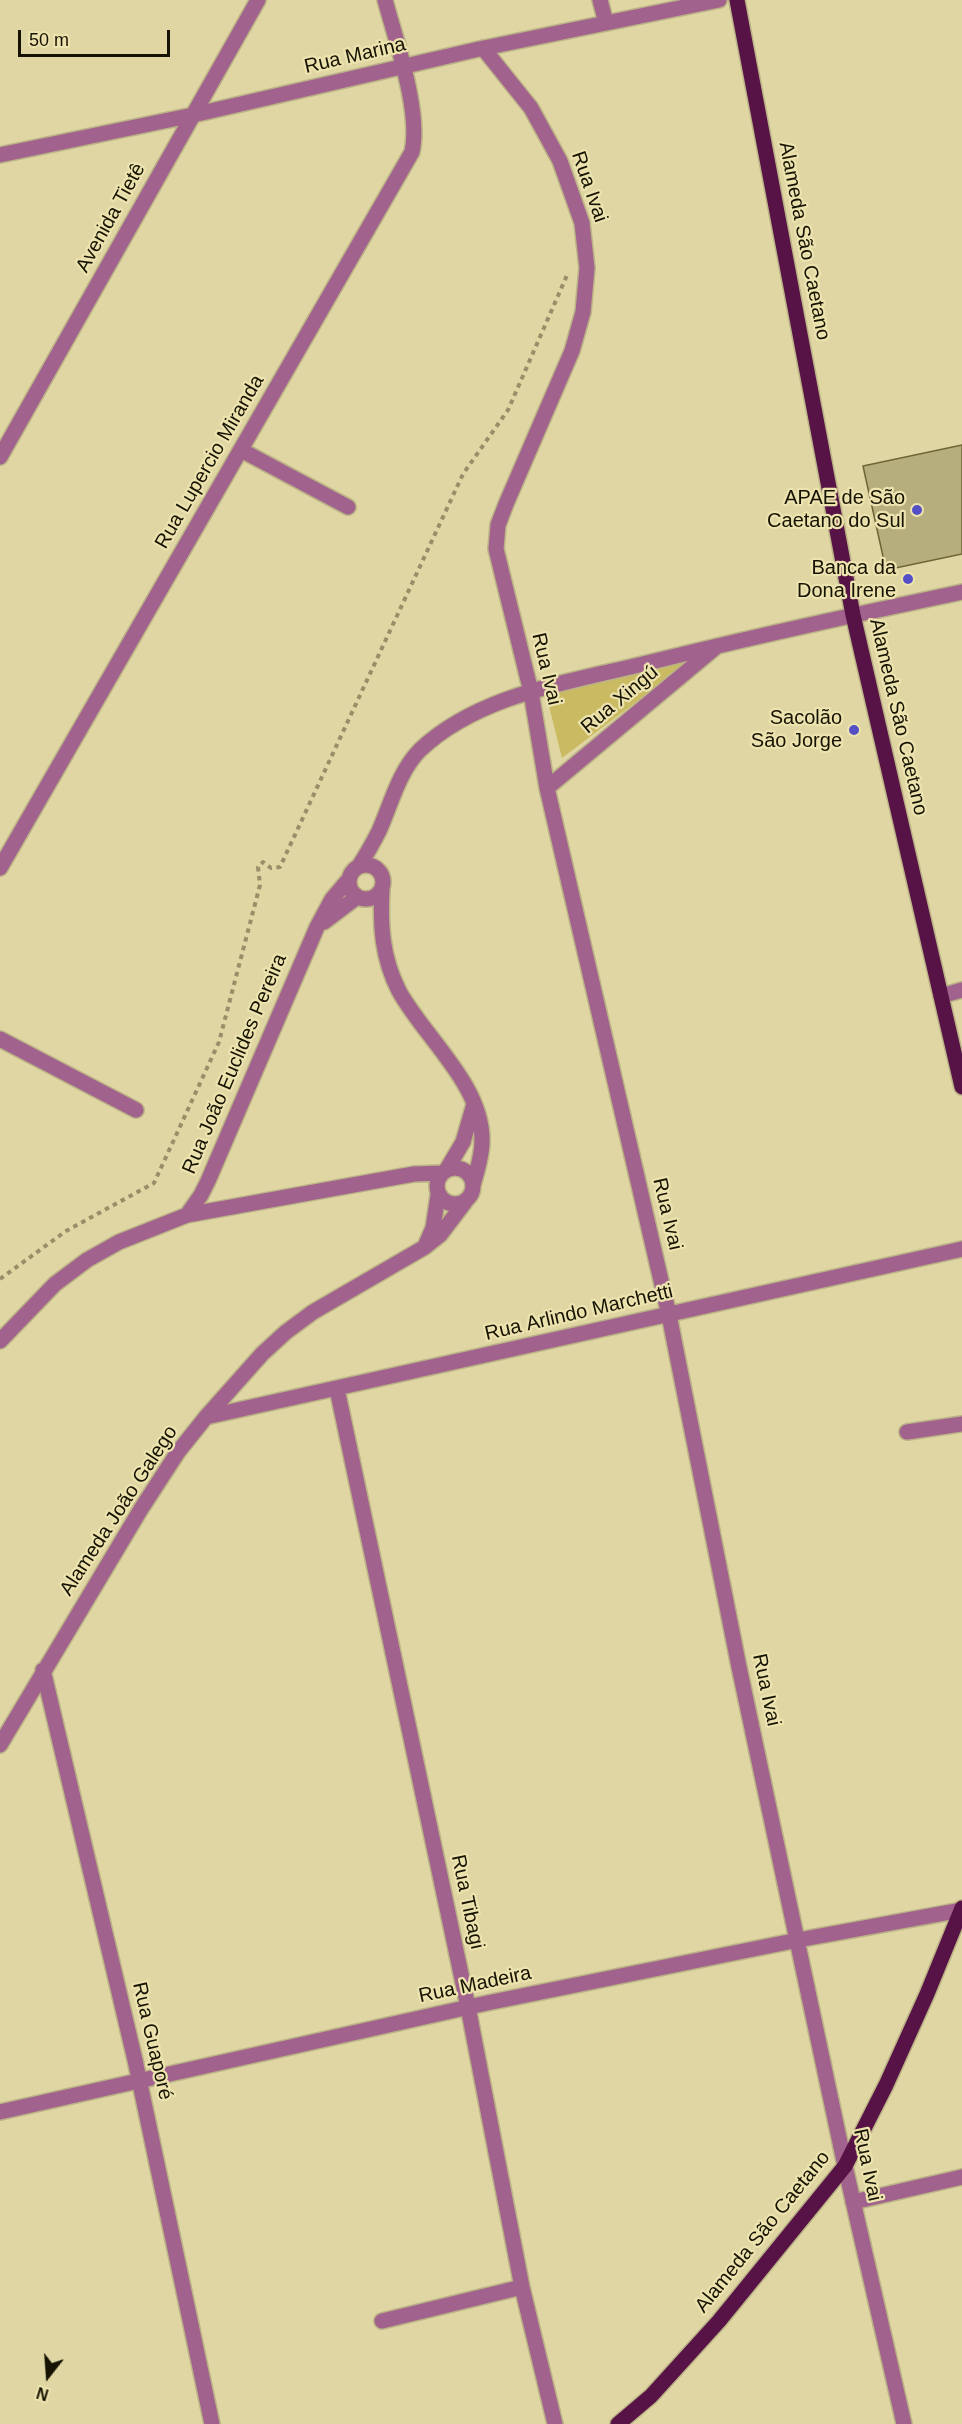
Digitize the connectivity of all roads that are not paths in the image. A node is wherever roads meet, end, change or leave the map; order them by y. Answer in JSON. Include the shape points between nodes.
{"nodes":[{"id":1,"x":258,"y":0,"type":"edge"},
{"id":2,"x":385,"y":0,"type":"edge"},
{"id":3,"x":600,"y":0,"type":"edge"},
{"id":4,"x":719,"y":0,"type":"edge"},
{"id":5,"x":737,"y":0,"type":"edge"},
{"id":6,"x":606,"y":23,"type":"junction"},
{"id":7,"x":483,"y":48,"type":"junction"},
{"id":8,"x":404,"y":66,"type":"junction"},
{"id":9,"x":193,"y":115,"type":"junction"},
{"id":10,"x":0,"y":155,"type":"edge"},
{"id":11,"x":242,"y":450,"type":"junction"},
{"id":12,"x":0,"y":457,"type":"edge"},
{"id":13,"x":348,"y":507,"type":"dead end"},
{"id":14,"x":962,"y":592,"type":"edge"},
{"id":15,"x":854,"y":615,"type":"junction"},
{"id":16,"x":719,"y":645,"type":"junction"},
{"id":17,"x":531,"y":692,"type":"junction"},
{"id":18,"x":547,"y":788,"type":"junction"},
{"id":19,"x":380,"y":829,"type":"junction"},
{"id":20,"x":359,"y":866,"type":"junction"},
{"id":21,"x":0,"y":868,"type":"edge"},
{"id":22,"x":380,"y":872,"type":"junction"},
{"id":23,"x":348,"y":879,"type":"junction"},
{"id":24,"x":382,"y":889,"type":"junction"},
{"id":25,"x":359,"y":898,"type":"junction"},
{"id":26,"x":317,"y":927,"type":"junction"},
{"id":27,"x":380,"y":927,"type":"junction"},
{"id":28,"x":962,"y":990,"type":"edge"},
{"id":29,"x":941,"y":996,"type":"junction"},
{"id":30,"x":0,"y":1039,"type":"edge"},
{"id":31,"x":962,"y":1087,"type":"edge"},
{"id":32,"x":474,"y":1104,"type":"junction"},
{"id":33,"x":136,"y":1110,"type":"dead end"},
{"id":34,"x":444,"y":1171,"type":"junction"},
{"id":35,"x":403,"y":1176,"type":"junction"},
{"id":36,"x":473,"y":1185,"type":"junction"},
{"id":37,"x":437,"y":1192,"type":"junction"},
{"id":38,"x":465,"y":1202,"type":"junction"},
{"id":39,"x":188,"y":1215,"type":"junction"},
{"id":40,"x":425,"y":1247,"type":"junction"},
{"id":41,"x":962,"y":1249,"type":"edge"},
{"id":42,"x":669,"y":1315,"type":"junction"},
{"id":43,"x":0,"y":1341,"type":"edge"},
{"id":44,"x":337,"y":1389,"type":"junction"},
{"id":45,"x":206,"y":1418,"type":"junction"},
{"id":46,"x":962,"y":1424,"type":"edge"},
{"id":47,"x":907,"y":1432,"type":"dead end"},
{"id":48,"x":43,"y":1670,"type":"junction"},
{"id":49,"x":0,"y":1745,"type":"edge"},
{"id":50,"x":962,"y":1910,"type":"edge"},
{"id":51,"x":798,"y":1940,"type":"junction"},
{"id":52,"x":468,"y":2007,"type":"junction"},
{"id":53,"x":140,"y":2081,"type":"junction"},
{"id":54,"x":0,"y":2112,"type":"edge"},
{"id":55,"x":845,"y":2166,"type":"junction"},
{"id":56,"x":962,"y":2177,"type":"edge"},
{"id":57,"x":853,"y":2202,"type":"junction"},
{"id":58,"x":522,"y":2287,"type":"junction"},
{"id":59,"x":382,"y":2321,"type":"dead end"},
{"id":60,"x":212,"y":2424,"type":"edge"},
{"id":61,"x":555,"y":2424,"type":"edge"},
{"id":62,"x":618,"y":2424,"type":"edge"},
{"id":63,"x":904,"y":2424,"type":"edge"}],
"edges":[{"from":1,"to":9,"type":"street","name":"Avenida Tietê"},
{"from":2,"to":8,"type":"street","name":"Rua Lupercio Miranda"},
{"from":3,"to":6,"type":"street"},
{"from":4,"to":6,"type":"street","name":"Rua Marina"},
{"from":5,"to":15,"type":"main road","name":"Alameda São Caetano"},
{"from":6,"to":7,"type":"street","name":"Rua Marina"},
{"from":7,"to":8,"type":"street","name":"Rua Marina"},
{"from":7,"to":17,"type":"street","name":"Rua Ivai","via":[[531,108],[560,161],[582,223],[587,268],[583,312],[572,351],[498,525],[496,549],[502,582]]},
{"from":8,"to":9,"type":"street","name":"Rua Marina"},
{"from":8,"to":11,"type":"street","name":"Rua Lupercio Miranda","via":[[414,137],[412,152]]},
{"from":9,"to":10,"type":"street","name":"Rua Marina"},
{"from":9,"to":12,"type":"street","name":"Avenida Tietê"},
{"from":11,"to":13,"type":"street"},
{"from":11,"to":21,"type":"street","name":"Rua Lupercio Miranda"},
{"from":14,"to":15,"type":"street","name":"Rua Xingú"},
{"from":15,"to":16,"type":"street","name":"Rua Xingú"},
{"from":15,"to":29,"type":"main road","name":"Alameda São Caetano"},
{"from":16,"to":17,"type":"street","name":"Rua Xingú"},
{"from":16,"to":18,"type":"street","name":"Rua Xingú"},
{"from":17,"to":18,"type":"street","name":"Rua Ivai"},
{"from":17,"to":19,"type":"street","name":"Alameda João Galego","via":[[465,719],[419,752],[393,793]]},
{"from":18,"to":42,"type":"street","name":"Rua Ivai"},
{"from":19,"to":20,"type":"street","name":"Alameda João Galego"},
{"from":19,"to":22,"type":"street","name":"Alameda João Galego"},
{"from":20,"to":22,"type":"street","via":[[370,866]]},
{"from":20,"to":23,"type":"street","name":"Alameda João Galego"},
{"from":22,"to":24,"type":"street","name":"Alameda João Galego"},
{"from":23,"to":25,"type":"street","name":"Alameda João Galego","via":[[349,888]]},
{"from":23,"to":26,"type":"street","name":"Rua João Euclides Pereira"},
{"from":24,"to":25,"type":"street","via":[[374,898]]},
{"from":24,"to":27,"type":"street","name":"Alameda João Galego"},
{"from":25,"to":26,"type":"street","name":"Rua João Euclides Pereira"},
{"from":25,"to":27,"type":"street","name":"Alameda João Galego"},
{"from":26,"to":39,"type":"street","name":"Rua João Euclides Pereira","via":[[208,1181]]},
{"from":27,"to":32,"type":"street","name":"Alameda João Galego","via":[[385,955],[400,992]]},
{"from":28,"to":29,"type":"street"},
{"from":29,"to":31,"type":"main road","name":"Alameda São Caetano"},
{"from":30,"to":33,"type":"street"},
{"from":32,"to":34,"type":"street","via":[[463,1142]]},
{"from":32,"to":36,"type":"street","name":"Alameda João Galego","via":[[482,1152]]},
{"from":34,"to":35,"type":"street"},
{"from":34,"to":36,"type":"street","via":[[464,1170]]},
{"from":34,"to":37,"type":"street","via":[[436,1183]]},
{"from":35,"to":37,"type":"street"},
{"from":35,"to":39,"type":"street"},
{"from":36,"to":38,"type":"street","name":"Alameda João Galego"},
{"from":37,"to":38,"type":"street","via":[[453,1204]]},
{"from":37,"to":40,"type":"street","via":[[433,1228]]},
{"from":38,"to":40,"type":"street","name":"Alameda João Galego","via":[[440,1235]]},
{"from":39,"to":43,"type":"street","via":[[119,1242],[87,1260],[55,1284]]},
{"from":40,"to":45,"type":"street","name":"Alameda João Galego","via":[[286,1332]]},
{"from":41,"to":42,"type":"street","name":"Rua Arlindo Marchetti"},
{"from":42,"to":44,"type":"street","name":"Rua Arlindo Marchetti"},
{"from":42,"to":51,"type":"street","name":"Rua Ivai"},
{"from":44,"to":45,"type":"street","name":"Rua Arlindo Marchetti"},
{"from":44,"to":52,"type":"street","name":"Rua Tibagi"},
{"from":45,"to":48,"type":"street","name":"Alameda João Galego","via":[[178,1452],[141,1509]]},
{"from":46,"to":47,"type":"street"},
{"from":48,"to":49,"type":"street","name":"Alameda João Galego"},
{"from":48,"to":53,"type":"street","name":"Rua Guaporé"},
{"from":50,"to":51,"type":"street","name":"Rua Madeira"},
{"from":50,"to":55,"type":"main road","name":"Alameda São Caetano","via":[[891,2075]]},
{"from":51,"to":52,"type":"street","name":"Rua Madeira"},
{"from":51,"to":55,"type":"street","name":"Rua Ivai"},
{"from":52,"to":53,"type":"street","name":"Rua Madeira"},
{"from":52,"to":58,"type":"street","name":"Rua Tibagi"},
{"from":53,"to":54,"type":"street","name":"Rua Madeira"},
{"from":53,"to":60,"type":"street","name":"Rua Guaporé"},
{"from":55,"to":57,"type":"street","name":"Rua Ivai"},
{"from":55,"to":62,"type":"main road","name":"Alameda São Caetano","via":[[719,2321],[651,2396]]},
{"from":56,"to":57,"type":"street"},
{"from":57,"to":63,"type":"street","name":"Rua Ivai"},
{"from":58,"to":59,"type":"street"},
{"from":58,"to":61,"type":"street","name":"Rua Tibagi"}]}
